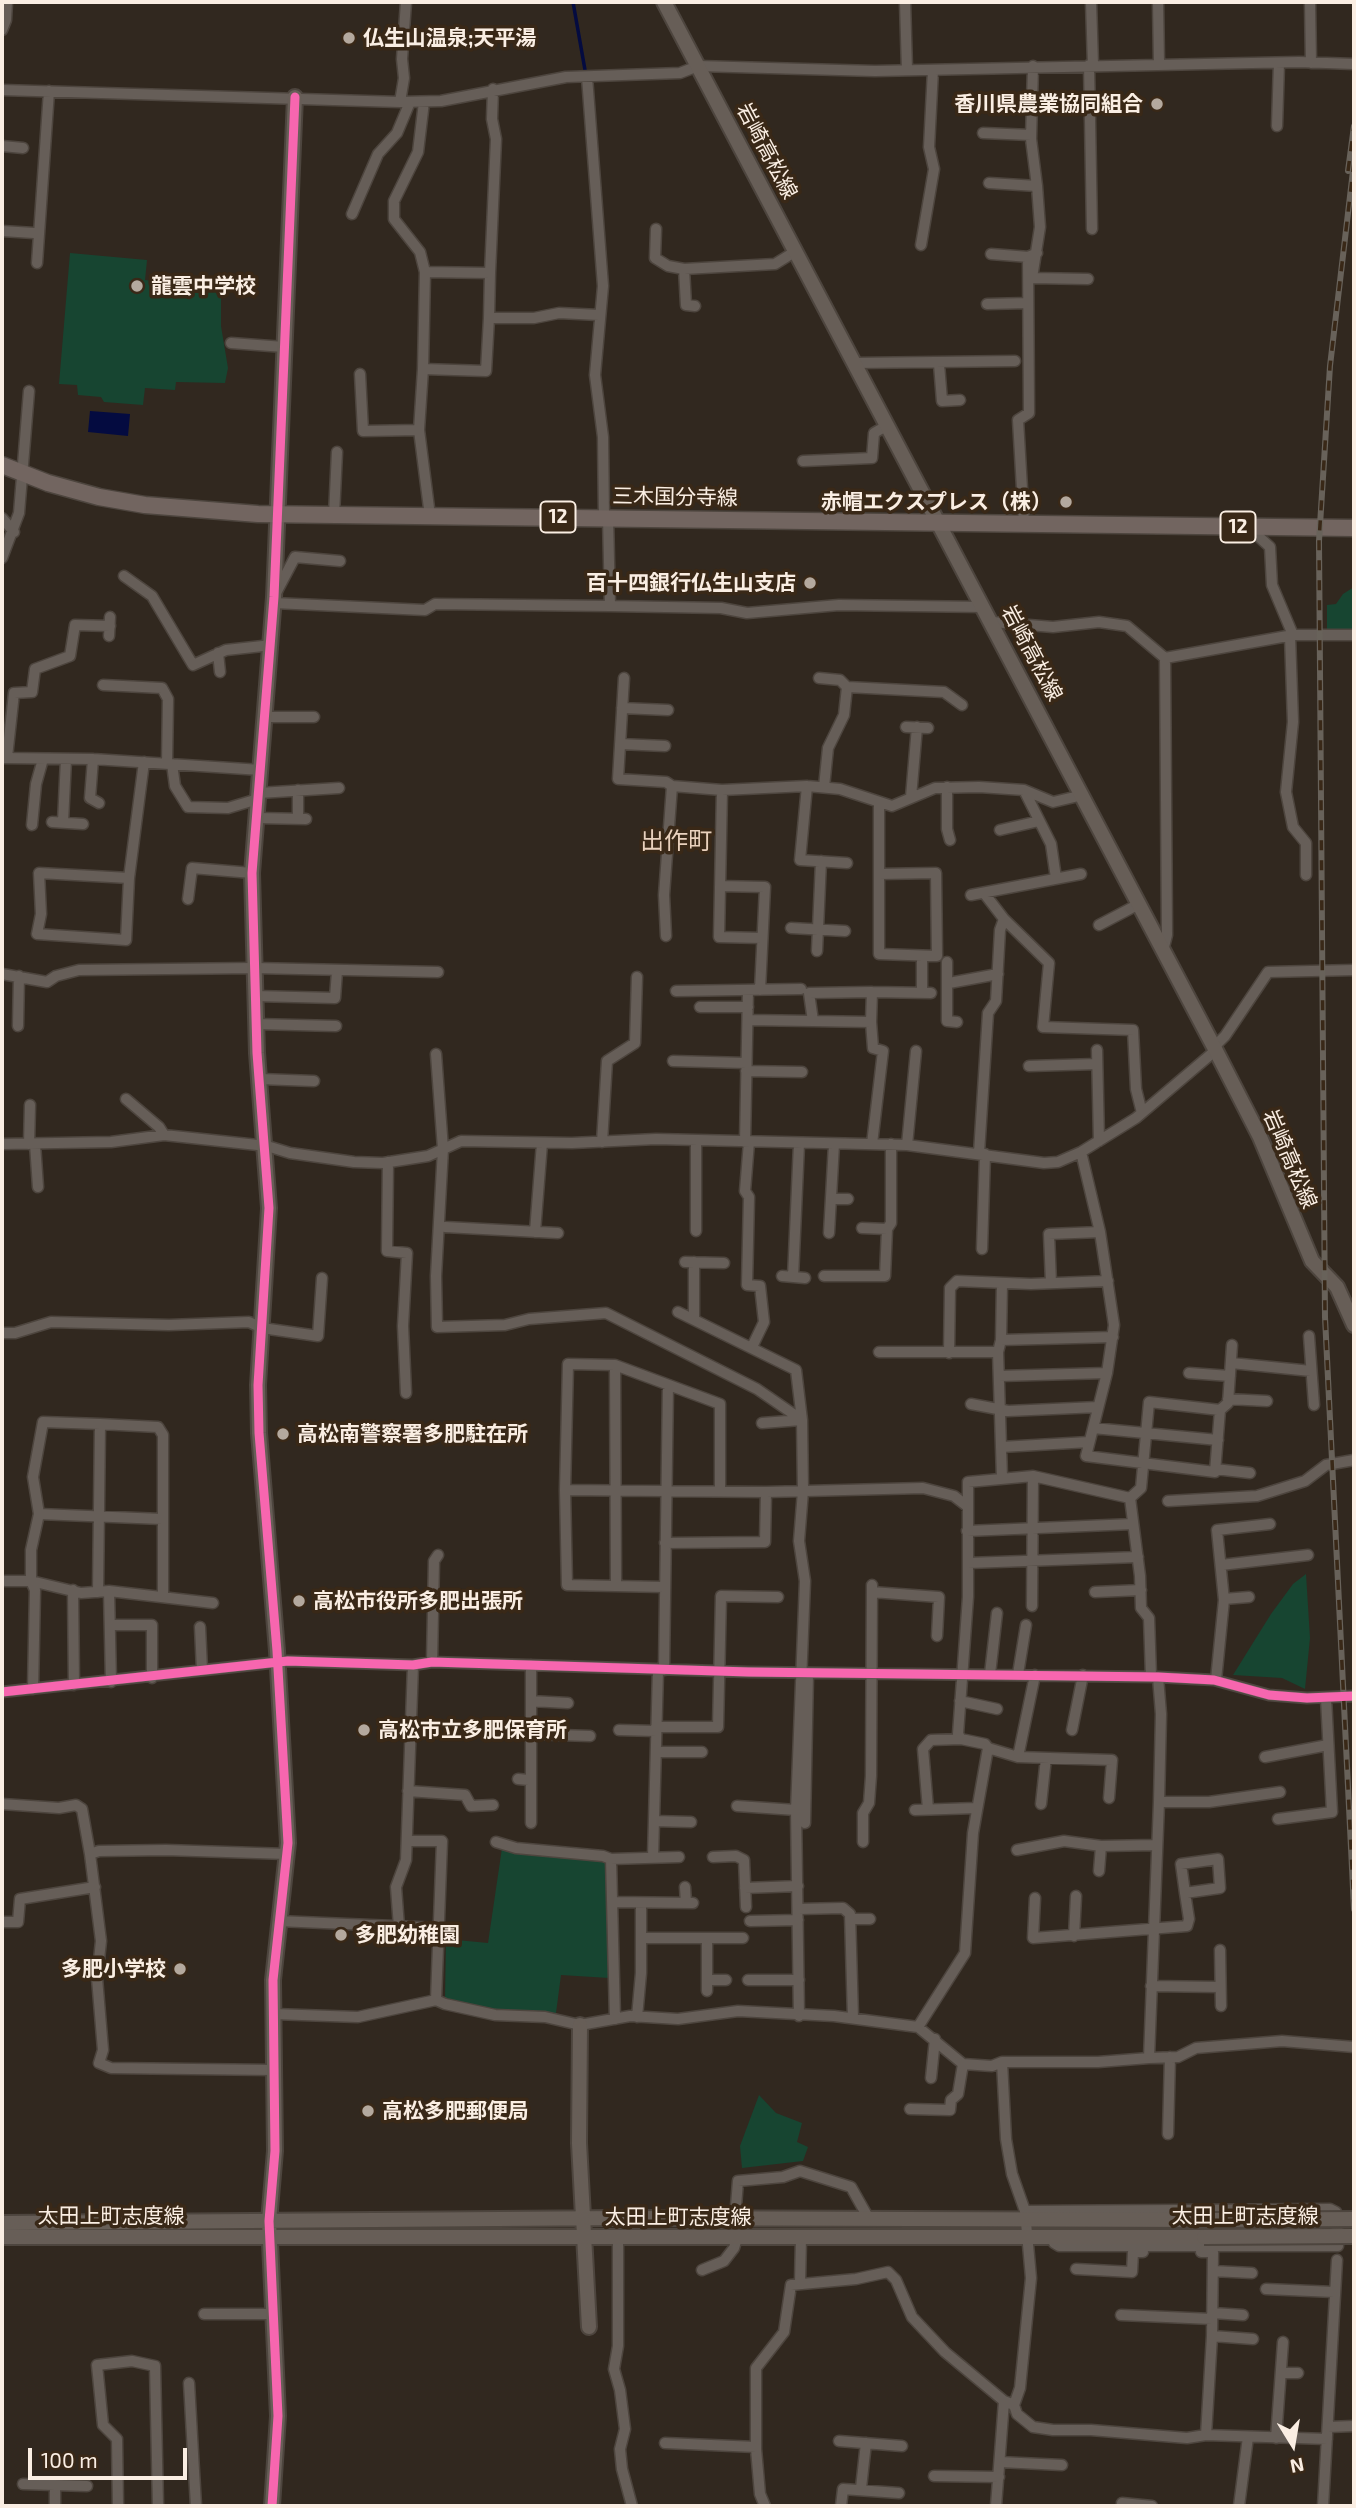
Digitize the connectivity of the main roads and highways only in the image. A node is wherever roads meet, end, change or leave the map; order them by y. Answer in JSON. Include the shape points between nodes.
{"nodes":[{"id":1,"x":664,"y":2,"type":"edge"},
{"id":2,"x":296,"y":97,"type":"road end"},
{"id":3,"x":2,"y":465,"type":"edge"},
{"id":4,"x":278,"y":514,"type":"junction"},
{"id":5,"x":940,"y":522,"type":"junction"},
{"id":6,"x":1354,"y":528,"type":"edge"},
{"id":7,"x":1350,"y":1302,"type":"edge"},
{"id":8,"x":1354,"y":1325,"type":"edge"},
{"id":9,"x":580,"y":2025,"type":"road end"},
{"id":10,"x":582,"y":2219,"type":"junction"},
{"id":11,"x":1354,"y":2219,"type":"edge"},
{"id":12,"x":269,"y":2221,"type":"junction"},
{"id":13,"x":2,"y":2223,"type":"edge"},
{"id":14,"x":1354,"y":2236,"type":"edge"},
{"id":15,"x":2,"y":2237,"type":"edge"},
{"id":16,"x":270,"y":2238,"type":"junction"},
{"id":17,"x":583,"y":2238,"type":"junction"},
{"id":18,"x":589,"y":2327,"type":"dead end"},
{"id":19,"x":272,"y":2506,"type":"edge"}],
"edges":[{"from":1,"to":5,"type":"main road","name":"岩崎高松線"},
{"from":2,"to":4,"type":"main road"},
{"from":3,"to":4,"type":"main road","name":"三木国分寺線","number":"12","via":[[99,497],[145,505]]},
{"from":4,"to":5,"type":"main road","name":"三木国分寺線","number":"12"},
{"from":4,"to":12,"type":"main road","via":[[252,873],[256,1024],[269,1208],[259,1433],[278,1662],[287,1854],[278,1921],[275,2151]]},
{"from":5,"to":6,"type":"main road","name":"三木国分寺線","number":"12"},
{"from":5,"to":7,"type":"main road","name":"岩崎高松線","via":[[1260,1137],[1312,1261]]},
{"from":7,"to":8,"type":"main road","name":"岩崎高松線"},
{"from":9,"to":10,"type":"main road"},
{"from":10,"to":11,"type":"main road","name":"太田上町志度線","bridge":true},
{"from":10,"to":12,"type":"main road","name":"太田上町志度線"},
{"from":10,"to":17,"type":"main road"},
{"from":12,"to":13,"type":"main road","name":"太田上町志度線"},
{"from":12,"to":16,"type":"main road"},
{"from":14,"to":17,"type":"main road","name":"太田上町志度線","bridge":true},
{"from":15,"to":16,"type":"main road","name":"太田上町志度線"},
{"from":16,"to":17,"type":"main road","name":"太田上町志度線"},
{"from":16,"to":19,"type":"main road","via":[[278,2416]]},
{"from":17,"to":18,"type":"main road"}]}
